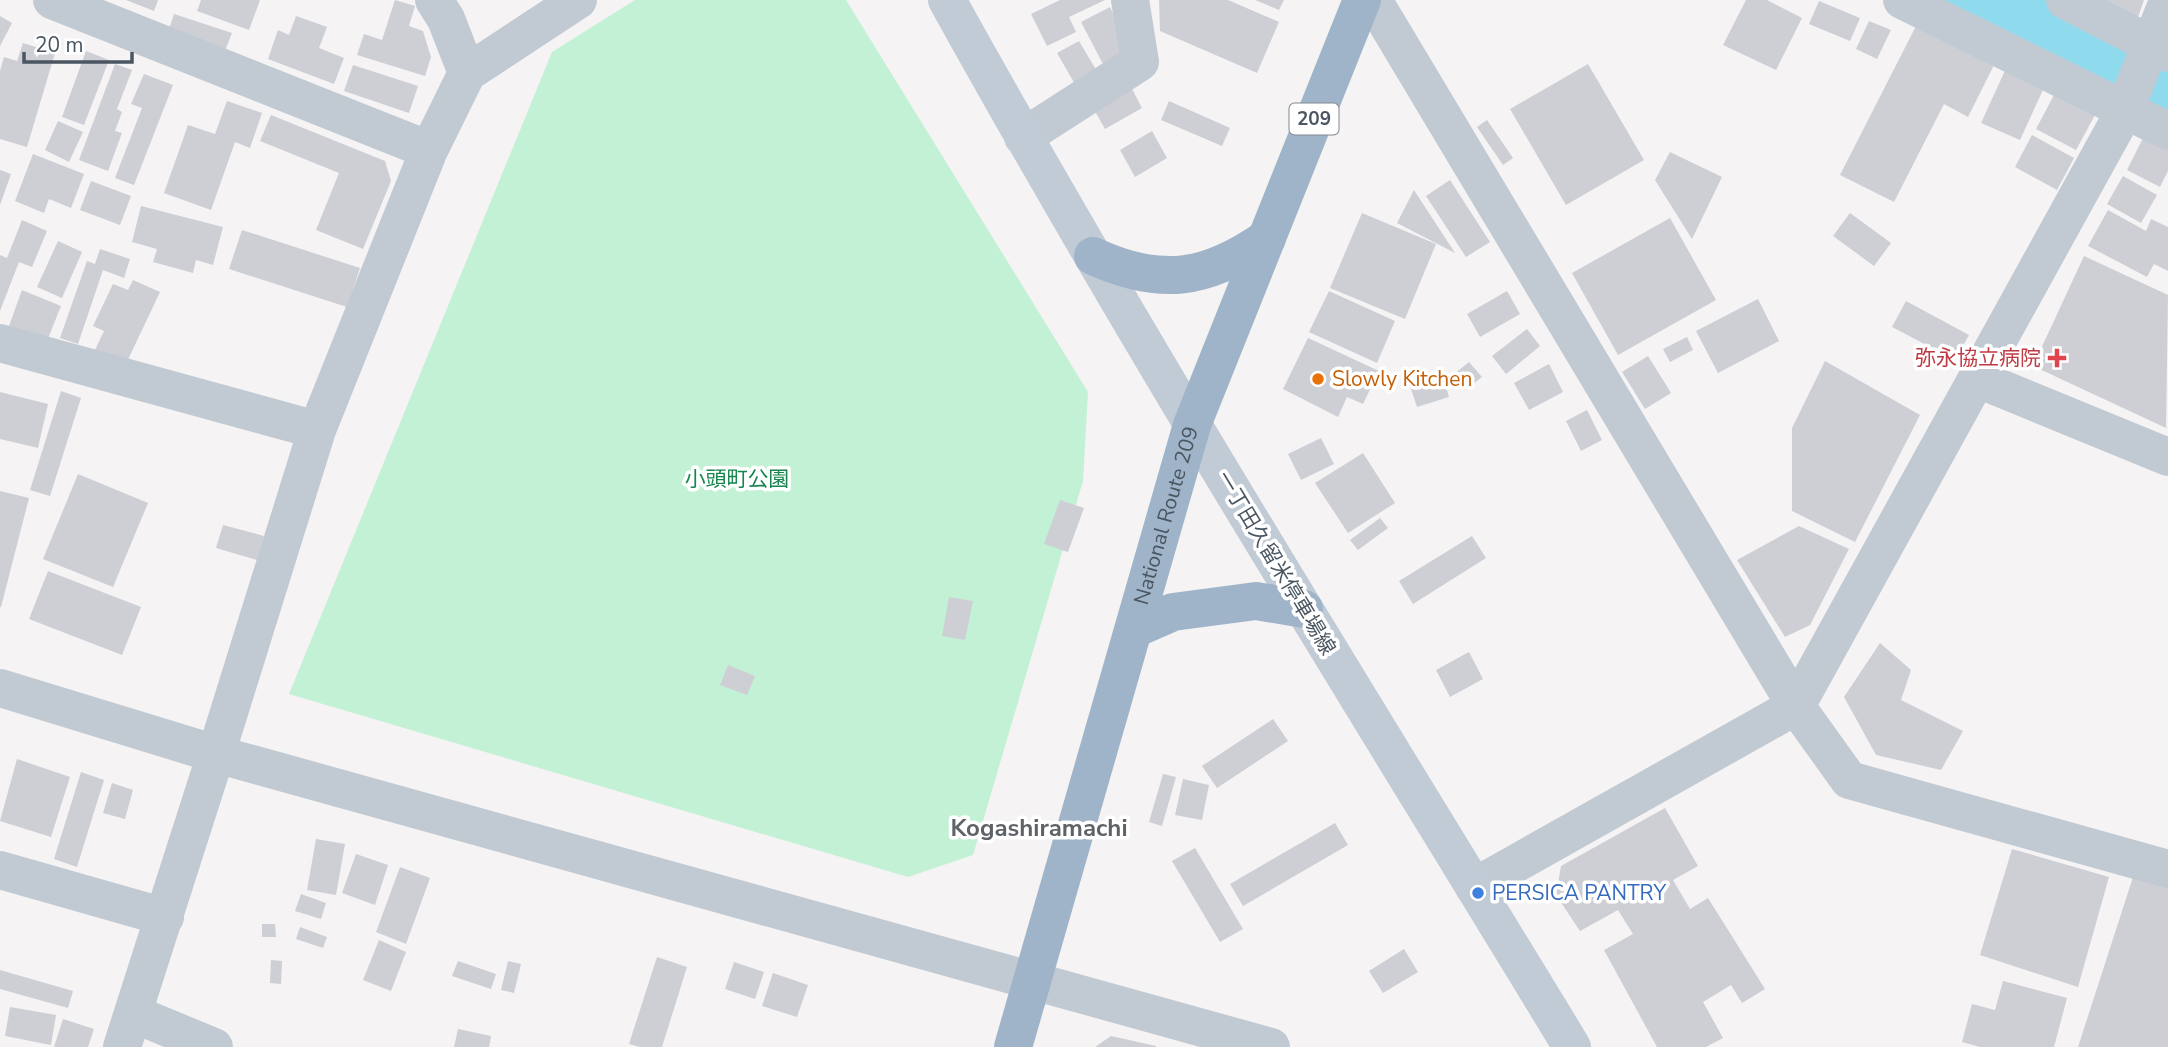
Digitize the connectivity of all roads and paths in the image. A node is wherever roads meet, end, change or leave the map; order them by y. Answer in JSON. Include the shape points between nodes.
{"nodes":[{"id":1,"x":52,"y":0,"type":"edge"},
{"id":2,"x":434,"y":0,"type":"edge"},
{"id":3,"x":578,"y":0,"type":"edge"},
{"id":4,"x":947,"y":0,"type":"edge"},
{"id":5,"x":1130,"y":0,"type":"edge"},
{"id":6,"x":1362,"y":0,"type":"edge"},
{"id":7,"x":1373,"y":0,"type":"edge"},
{"id":8,"x":1902,"y":0,"type":"edge"},
{"id":9,"x":2066,"y":0,"type":"edge"},
{"id":10,"x":2168,"y":1,"type":"edge"},
{"id":11,"x":2159,"y":50,"type":"edge"},
{"id":12,"x":467,"y":73,"type":"junction"},
{"id":13,"x":2124,"y":112,"type":"junction"},
{"id":14,"x":2168,"y":131,"type":"edge"},
{"id":15,"x":1023,"y":137,"type":"junction"},
{"id":16,"x":429,"y":150,"type":"junction"},
{"id":17,"x":1267,"y":238,"type":"junction"},
{"id":18,"x":1093,"y":256,"type":"junction"},
{"id":19,"x":0,"y":343,"type":"edge"},
{"id":20,"x":1978,"y":379,"type":"junction"},
{"id":21,"x":1192,"y":425,"type":"junction"},
{"id":22,"x":317,"y":430,"type":"junction"},
{"id":23,"x":2168,"y":457,"type":"edge"},
{"id":24,"x":1304,"y":609,"type":"junction"},
{"id":25,"x":1134,"y":629,"type":"junction"},
{"id":26,"x":0,"y":688,"type":"edge"},
{"id":27,"x":1796,"y":706,"type":"junction"},
{"id":28,"x":216,"y":754,"type":"junction"},
{"id":29,"x":2168,"y":869,"type":"edge"},
{"id":30,"x":0,"y":870,"type":"edge"},
{"id":31,"x":1475,"y":887,"type":"junction"},
{"id":32,"x":165,"y":916,"type":"junction"},
{"id":33,"x":1033,"y":982,"type":"junction"},
{"id":34,"x":128,"y":1030,"type":"edge"},
{"id":35,"x":214,"y":1047,"type":"edge"},
{"id":36,"x":1013,"y":1047,"type":"edge"},
{"id":37,"x":1271,"y":1047,"type":"edge"},
{"id":38,"x":1572,"y":1047,"type":"edge"}],
"edges":[{"from":1,"to":16,"type":"street"},
{"from":2,"to":12,"type":"street"},
{"from":3,"to":12,"type":"street"},
{"from":4,"to":15,"type":"main road","name":"一丁田久留米停車場線"},
{"from":5,"to":15,"type":"street","via":[[1140,62]]},
{"from":6,"to":17,"type":"highway","name":"National Route 209","number":"209"},
{"from":7,"to":27,"type":"street"},
{"from":8,"to":13,"type":"street"},
{"from":9,"to":11,"type":"street"},
{"from":10,"to":11,"type":"street"},
{"from":11,"to":13,"type":"street"},
{"from":12,"to":16,"type":"street"},
{"from":13,"to":14,"type":"street"},
{"from":13,"to":20,"type":"street"},
{"from":15,"to":18,"type":"main road","name":"一丁田久留米停車場線"},
{"from":16,"to":22,"type":"street"},
{"from":17,"to":18,"type":"highway","via":[[1235,260],[1162,276],[1126,271]]},
{"from":17,"to":21,"type":"highway","name":"National Route 209","number":"209"},
{"from":18,"to":21,"type":"main road","name":"一丁田久留米停車場線"},
{"from":19,"to":22,"type":"street"},
{"from":20,"to":23,"type":"street"},
{"from":20,"to":27,"type":"street"},
{"from":21,"to":24,"type":"main road","name":"一丁田久留米停車場線"},
{"from":21,"to":25,"type":"highway","name":"National Route 209","number":"209"},
{"from":22,"to":28,"type":"street"},
{"from":24,"to":25,"type":"highway","via":[[1256,601],[1173,612]]},
{"from":24,"to":31,"type":"main road","name":"一丁田久留米停車場線"},
{"from":25,"to":33,"type":"highway","name":"National Route 209","number":"209"},
{"from":26,"to":28,"type":"street"},
{"from":27,"to":29,"type":"street","via":[[1849,780]]},
{"from":27,"to":31,"type":"street"},
{"from":28,"to":32,"type":"street"},
{"from":28,"to":33,"type":"street"},
{"from":30,"to":32,"type":"street"},
{"from":31,"to":38,"type":"main road","name":"一丁田久留米停車場線"},
{"from":32,"to":34,"type":"street"},
{"from":33,"to":36,"type":"highway","name":"National Route 209","number":"209"},
{"from":33,"to":37,"type":"street"},
{"from":34,"to":35,"type":"street"}]}
